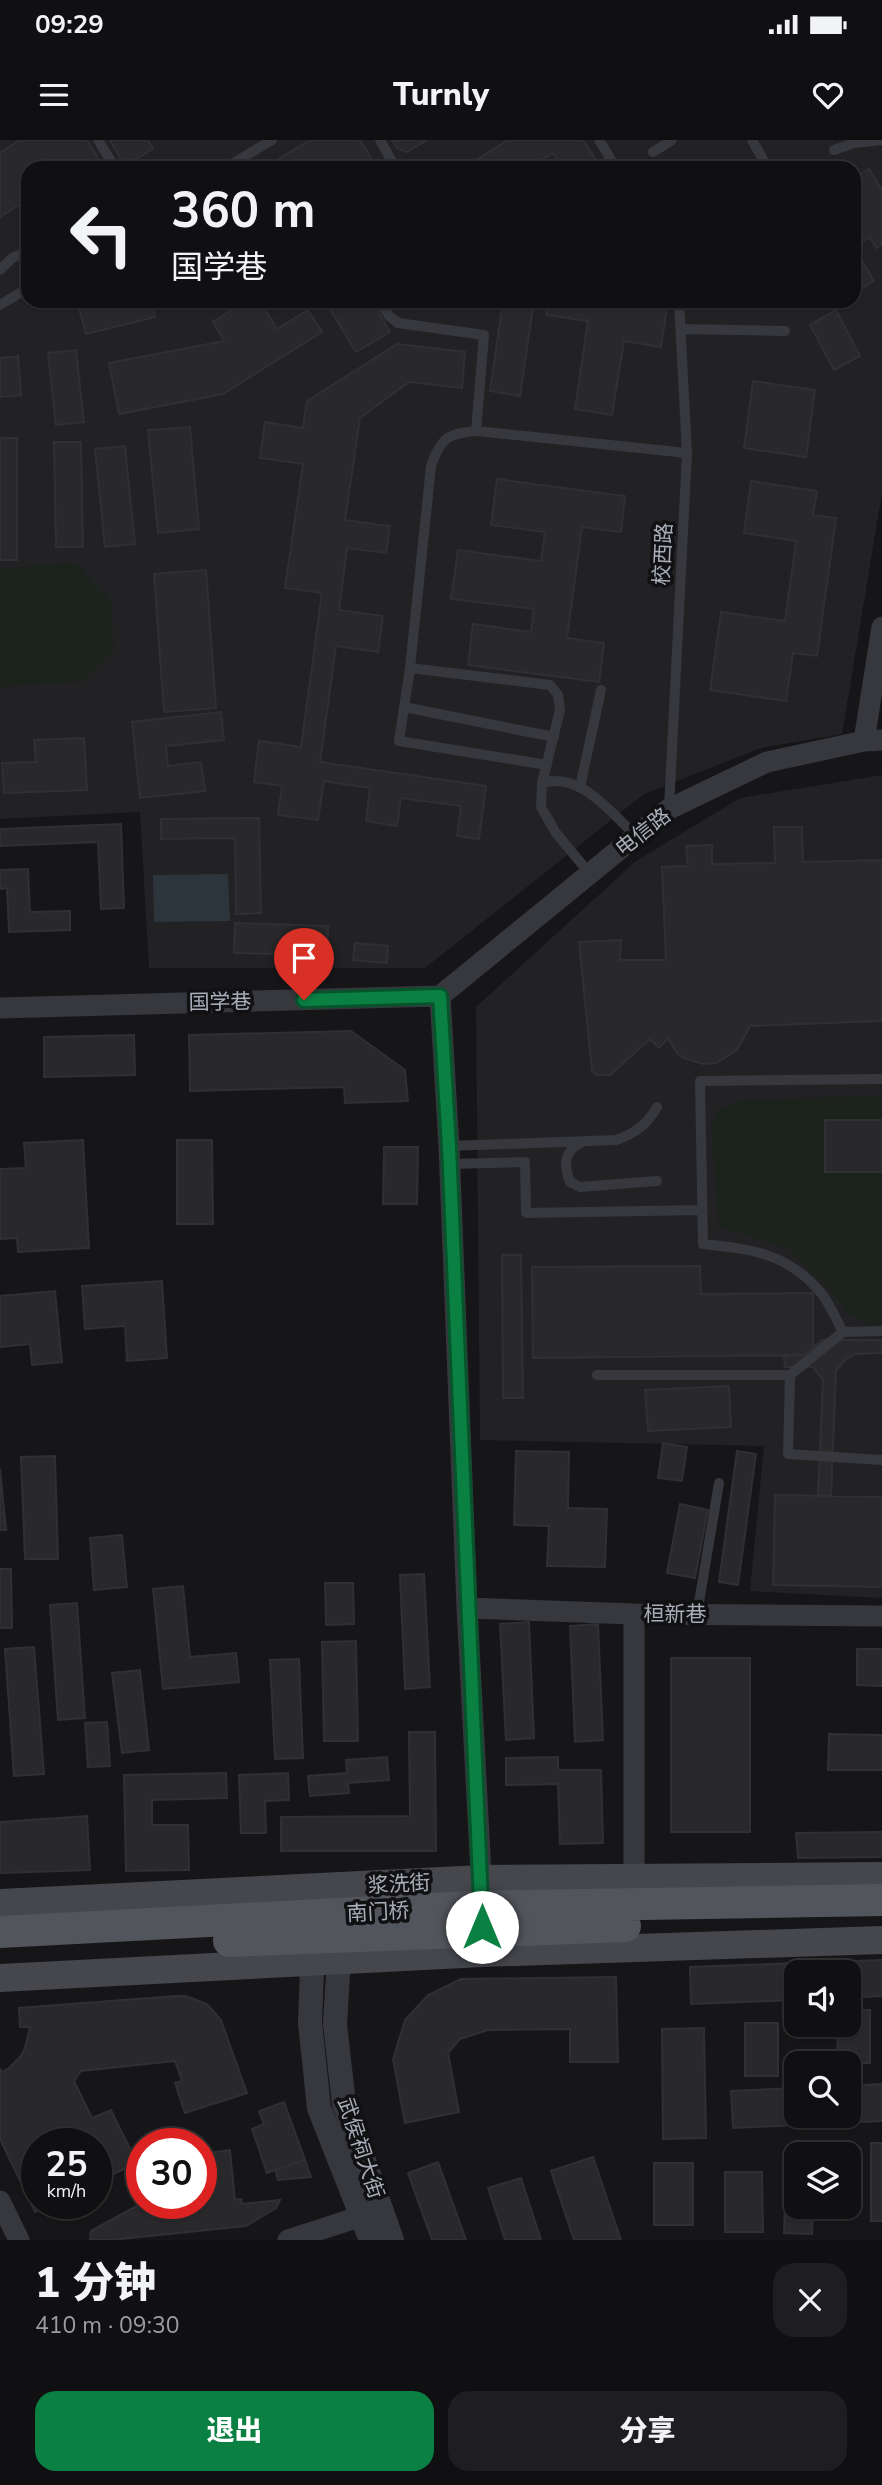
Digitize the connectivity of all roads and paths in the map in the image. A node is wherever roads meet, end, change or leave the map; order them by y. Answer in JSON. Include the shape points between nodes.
{"nodes":[{"id":1,"x":98,"y":140,"type":"edge"},
{"id":2,"x":272,"y":140,"type":"edge"},
{"id":3,"x":380,"y":140,"type":"edge"},
{"id":4,"x":599,"y":140,"type":"edge"},
{"id":5,"x":673,"y":140,"type":"edge"},
{"id":6,"x":752,"y":140,"type":"edge"},
{"id":7,"x":882,"y":140,"type":"edge"},
{"id":8,"x":834,"y":150,"type":"dead end"},
{"id":9,"x":653,"y":152,"type":"dead end"},
{"id":10,"x":111,"y":161,"type":"edge"},
{"id":11,"x":237,"y":161,"type":"edge"},
{"id":12,"x":392,"y":161,"type":"edge"},
{"id":13,"x":612,"y":161,"type":"edge"},
{"id":14,"x":764,"y":161,"type":"edge"},
{"id":15,"x":21,"y":254,"type":"edge"},
{"id":16,"x":0,"y":270,"type":"edge"},
{"id":17,"x":21,"y":292,"type":"edge"},
{"id":18,"x":0,"y":305,"type":"edge"},
{"id":19,"x":384,"y":308,"type":"edge"},
{"id":20,"x":680,"y":308,"type":"edge"},
{"id":21,"x":682,"y":329,"type":"junction"},
{"id":22,"x":785,"y":331,"type":"dead end"},
{"id":23,"x":476,"y":430,"type":"junction"},
{"id":24,"x":687,"y":453,"type":"junction"},
{"id":25,"x":882,"y":627,"type":"edge"},
{"id":26,"x":410,"y":668,"type":"junction"},
{"id":27,"x":601,"y":690,"type":"dead end"},
{"id":28,"x":404,"y":707,"type":"junction"},
{"id":29,"x":554,"y":737,"type":"junction"},
{"id":30,"x":873,"y":740,"type":"edge"},
{"id":31,"x":547,"y":765,"type":"junction"},
{"id":32,"x":542,"y":783,"type":"junction"},
{"id":33,"x":580,"y":787,"type":"junction"},
{"id":34,"x":669,"y":809,"type":"junction"},
{"id":35,"x":636,"y":836,"type":"junction"},
{"id":36,"x":590,"y":874,"type":"junction"},
{"id":37,"x":440,"y":996,"type":"junction"},
{"id":38,"x":0,"y":1009,"type":"edge"},
{"id":39,"x":882,"y":1079,"type":"edge"},
{"id":40,"x":657,"y":1107,"type":"dead end"},
{"id":41,"x":583,"y":1142,"type":"junction"},
{"id":42,"x":449,"y":1155,"type":"junction"},
{"id":43,"x":657,"y":1181,"type":"dead end"},
{"id":44,"x":702,"y":1210,"type":"junction"},
{"id":45,"x":882,"y":1331,"type":"edge"},
{"id":46,"x":843,"y":1332,"type":"junction"},
{"id":47,"x":597,"y":1375,"type":"dead end"},
{"id":48,"x":790,"y":1376,"type":"junction"},
{"id":49,"x":882,"y":1460,"type":"edge"},
{"id":50,"x":719,"y":1483,"type":"dead end"},
{"id":51,"x":467,"y":1608,"type":"junction"},
{"id":52,"x":634,"y":1614,"type":"junction"},
{"id":53,"x":697,"y":1614,"type":"junction"},
{"id":54,"x":882,"y":1616,"type":"edge"},
{"id":55,"x":882,"y":1876,"type":"edge"},
{"id":56,"x":634,"y":1878,"type":"junction"},
{"id":57,"x":482,"y":1879,"type":"junction"},
{"id":58,"x":325,"y":1888,"type":"junction"},
{"id":59,"x":882,"y":1900,"type":"edge"},
{"id":60,"x":0,"y":1903,"type":"edge"},
{"id":61,"x":882,"y":1918,"type":"edge"},
{"id":62,"x":0,"y":1932,"type":"edge"},
{"id":63,"x":882,"y":1940,"type":"edge"},
{"id":64,"x":0,"y":1952,"type":"edge"},
{"id":65,"x":482,"y":1953,"type":"junction"},
{"id":66,"x":327,"y":1962,"type":"junction"},
{"id":67,"x":0,"y":1978,"type":"edge"},
{"id":68,"x":0,"y":2201,"type":"edge"},
{"id":69,"x":362,"y":2216,"type":"junction"},
{"id":70,"x":19,"y":2240,"type":"edge"},
{"id":71,"x":288,"y":2240,"type":"edge"},
{"id":72,"x":371,"y":2240,"type":"edge"},
{"id":73,"x":392,"y":2240,"type":"edge"}],
"edges":[{"from":1,"to":10,"type":"lane"},
{"from":2,"to":11,"type":"lane"},
{"from":3,"to":12,"type":"lane"},
{"from":4,"to":13,"type":"lane"},
{"from":5,"to":9,"type":"lane"},
{"from":6,"to":14,"type":"lane"},
{"from":7,"to":8,"type":"lane"},
{"from":15,"to":16,"type":"lane"},
{"from":17,"to":18,"type":"lane"},
{"from":19,"to":23,"type":"lane","via":[[398,323],[484,335]]},
{"from":20,"to":21,"type":"lane","name":"校西路"},
{"from":21,"to":22,"type":"lane"},
{"from":21,"to":24,"type":"lane","name":"校西路"},
{"from":23,"to":24,"type":"lane"},
{"from":23,"to":26,"type":"lane","via":[[445,439],[431,466]]},
{"from":24,"to":34,"type":"lane","name":"校西路"},
{"from":25,"to":30,"type":"street"},
{"from":26,"to":28,"type":"lane"},
{"from":26,"to":29,"type":"lane","via":[[550,685],[558,695],[560,710]]},
{"from":27,"to":33,"type":"lane"},
{"from":28,"to":29,"type":"lane"},
{"from":28,"to":31,"type":"lane","via":[[399,741]]},
{"from":29,"to":31,"type":"lane"},
{"from":30,"to":34,"type":"street","name":"电信路","via":[[767,762]]},
{"from":31,"to":32,"type":"lane"},
{"from":32,"to":33,"type":"lane","via":[[564,780]]},
{"from":32,"to":36,"type":"lane","via":[[541,807]]},
{"from":33,"to":35,"type":"lane"},
{"from":34,"to":35,"type":"street","name":"电信路"},
{"from":35,"to":36,"type":"street","name":"电信路"},
{"from":36,"to":37,"type":"street","name":"电信路"},
{"from":37,"to":38,"type":"street","name":"国学巷"},
{"from":37,"to":42,"type":"street"},
{"from":39,"to":44,"type":"lane","via":[[700,1082]]},
{"from":40,"to":41,"type":"lane","via":[[635,1133],[616,1140]]},
{"from":41,"to":42,"type":"lane"},
{"from":41,"to":43,"type":"lane","via":[[566,1156],[569,1182],[580,1187]]},
{"from":42,"to":44,"type":"lane","via":[[525,1162],[526,1213]]},
{"from":42,"to":51,"type":"street"},
{"from":44,"to":46,"type":"lane","via":[[703,1244],[748,1248],[791,1264],[822,1294]]},
{"from":45,"to":46,"type":"lane"},
{"from":46,"to":48,"type":"lane"},
{"from":47,"to":48,"type":"lane"},
{"from":48,"to":49,"type":"lane","via":[[788,1454]]},
{"from":50,"to":53,"type":"lane"},
{"from":51,"to":52,"type":"street","name":"桓新巷"},
{"from":51,"to":57,"type":"street"},
{"from":52,"to":53,"type":"street","name":"桓新巷"},
{"from":52,"to":56,"type":"street"},
{"from":53,"to":54,"type":"street","name":"桓新巷"},
{"from":55,"to":56,"type":"main road","name":"浆洗街"},
{"from":56,"to":57,"type":"main road","name":"浆洗街"},
{"from":57,"to":58,"type":"main road","name":"浆洗街"},
{"from":57,"to":65,"type":"street"},
{"from":58,"to":60,"type":"main road","name":"浆洗街"},
{"from":58,"to":66,"type":"street","name":"武侯祠大街"},
{"from":59,"to":62,"type":"main road","name":"南门桥","bridge":true,"via":[[469,1907]]},
{"from":61,"to":64,"type":"main road","name":"南门桥","bridge":true},
{"from":63,"to":65,"type":"main road"},
{"from":65,"to":66,"type":"main road"},
{"from":66,"to":67,"type":"main road"},
{"from":66,"to":69,"type":"street","name":"武侯祠大街","via":[[310,2023],[319,2108]]},
{"from":66,"to":73,"type":"street","name":"武侯祠大街","via":[[344,2104]]},
{"from":68,"to":70,"type":"street"},
{"from":69,"to":71,"type":"street"},
{"from":69,"to":72,"type":"street","name":"武侯祠大街"}]}
